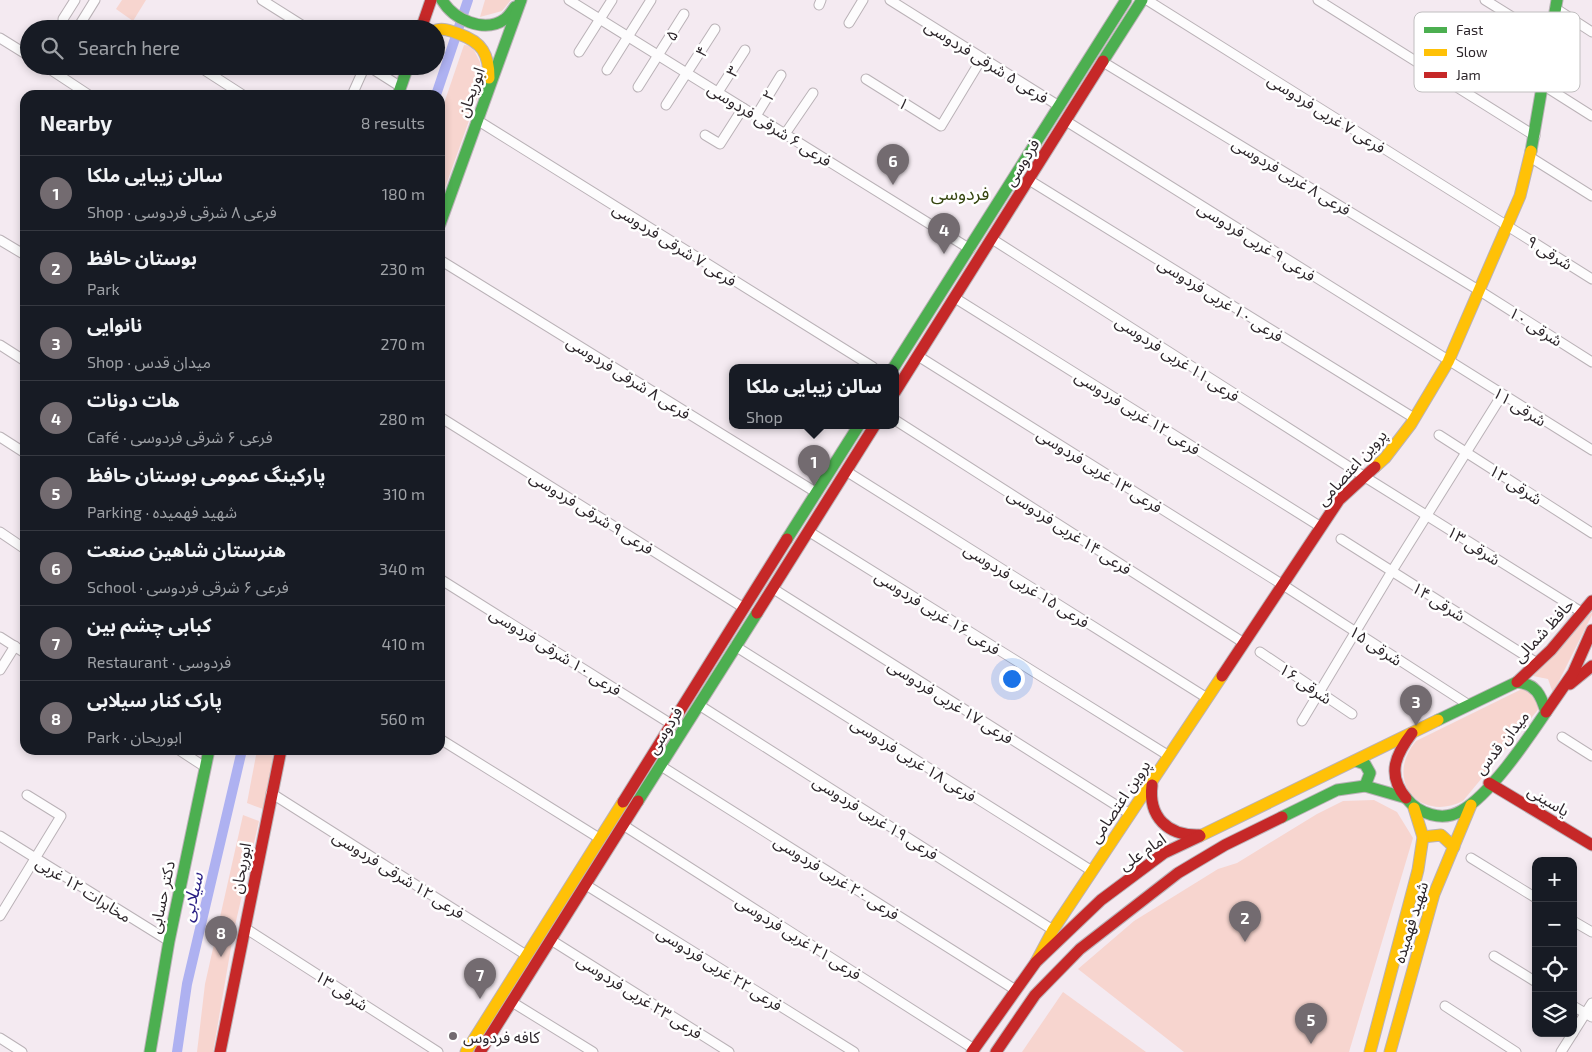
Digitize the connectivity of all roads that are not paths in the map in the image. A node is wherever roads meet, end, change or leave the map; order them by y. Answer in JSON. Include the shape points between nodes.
{"nodes":[{"id":1,"x":75,"y":0,"type":"edge"},
{"id":2,"x":95,"y":0,"type":"edge"},
{"id":3,"x":262,"y":0,"type":"edge"},
{"id":4,"x":431,"y":0,"type":"edge"},
{"id":5,"x":521,"y":0,"type":"edge"},
{"id":6,"x":570,"y":0,"type":"edge"},
{"id":7,"x":612,"y":0,"type":"edge"},
{"id":8,"x":651,"y":0,"type":"edge"},
{"id":9,"x":864,"y":0,"type":"edge"},
{"id":10,"x":890,"y":0,"type":"edge"},
{"id":11,"x":1126,"y":0,"type":"edge"},
{"id":12,"x":1142,"y":0,"type":"edge"},
{"id":13,"x":1147,"y":0,"type":"edge"},
{"id":14,"x":1318,"y":0,"type":"edge"},
{"id":15,"x":1485,"y":0,"type":"edge"},
{"id":16,"x":444,"y":4,"type":"edge"},
{"id":17,"x":1556,"y":4,"type":"edge"},
{"id":18,"x":1504,"y":12,"type":"edge"},
{"id":19,"x":1566,"y":12,"type":"edge"},
{"id":20,"x":684,"y":14,"type":"dead end"},
{"id":21,"x":600,"y":19,"type":"junction"},
{"id":22,"x":63,"y":20,"type":"edge"},
{"id":23,"x":83,"y":20,"type":"edge"},
{"id":24,"x":294,"y":20,"type":"edge"},
{"id":25,"x":424,"y":20,"type":"edge"},
{"id":26,"x":849,"y":22,"type":"dead end"},
{"id":27,"x":1580,"y":23,"type":"edge"},
{"id":28,"x":1110,"y":25,"type":"junction"},
{"id":29,"x":715,"y":29,"type":"dead end"},
{"id":30,"x":445,"y":31,"type":"edge"},
{"id":31,"x":1592,"y":32,"type":"edge"},
{"id":32,"x":1122,"y":33,"type":"junction"},
{"id":33,"x":628,"y":36,"type":"junction"},
{"id":34,"x":0,"y":38,"type":"edge"},
{"id":35,"x":20,"y":50,"type":"edge"},
{"id":36,"x":745,"y":50,"type":"dead end"},
{"id":37,"x":579,"y":52,"type":"dead end"},
{"id":38,"x":658,"y":55,"type":"junction"},
{"id":39,"x":982,"y":58,"type":"junction"},
{"id":40,"x":1414,"y":60,"type":"edge"},
{"id":41,"x":1103,"y":62,"type":"junction"},
{"id":42,"x":607,"y":70,"type":"dead end"},
{"id":43,"x":687,"y":73,"type":"junction"},
{"id":44,"x":59,"y":75,"type":"edge"},
{"id":45,"x":212,"y":75,"type":"edge"},
{"id":46,"x":362,"y":75,"type":"edge"},
{"id":47,"x":379,"y":75,"type":"edge"},
{"id":48,"x":405,"y":75,"type":"edge"},
{"id":49,"x":781,"y":75,"type":"dead end"},
{"id":50,"x":866,"y":79,"type":"dead end"},
{"id":51,"x":638,"y":87,"type":"dead end"},
{"id":52,"x":488,"y":88,"type":"junction"},
{"id":53,"x":82,"y":90,"type":"edge"},
{"id":54,"x":235,"y":90,"type":"edge"},
{"id":55,"x":355,"y":90,"type":"edge"},
{"id":56,"x":398,"y":90,"type":"edge"},
{"id":57,"x":399,"y":90,"type":"edge"},
{"id":58,"x":718,"y":92,"type":"junction"},
{"id":59,"x":1465,"y":92,"type":"edge"},
{"id":60,"x":1542,"y":92,"type":"edge"},
{"id":61,"x":1554,"y":92,"type":"edge"},
{"id":62,"x":813,"y":93,"type":"dead end"},
{"id":63,"x":666,"y":106,"type":"dead end"},
{"id":64,"x":1059,"y":106,"type":"junction"},
{"id":65,"x":743,"y":108,"type":"junction"},
{"id":66,"x":756,"y":116,"type":"junction"},
{"id":67,"x":1592,"y":116,"type":"edge"},
{"id":68,"x":477,"y":120,"type":"junction"},
{"id":69,"x":1066,"y":121,"type":"junction"},
{"id":70,"x":785,"y":134,"type":"junction"},
{"id":71,"x":705,"y":135,"type":"dead end"},
{"id":72,"x":1535,"y":136,"type":"junction"},
{"id":73,"x":1530,"y":157,"type":"junction"},
{"id":74,"x":1029,"y":180,"type":"junction"},
{"id":75,"x":1592,"y":196,"type":"edge"},
{"id":76,"x":445,"y":210,"type":"edge"},
{"id":77,"x":1508,"y":226,"type":"junction"},
{"id":78,"x":992,"y":239,"type":"junction"},
{"id":79,"x":0,"y":240,"type":"edge"},
{"id":80,"x":970,"y":248,"type":"junction"},
{"id":81,"x":20,"y":252,"type":"edge"},
{"id":82,"x":445,"y":263,"type":"edge"},
{"id":83,"x":1592,"y":279,"type":"edge"},
{"id":84,"x":1480,"y":290,"type":"junction"},
{"id":85,"x":955,"y":298,"type":"junction"},
{"id":86,"x":0,"y":345,"type":"edge"},
{"id":87,"x":918,"y":356,"type":"junction"},
{"id":88,"x":20,"y":358,"type":"edge"},
{"id":89,"x":1448,"y":362,"type":"junction"},
{"id":90,"x":1592,"y":362,"type":"edge"},
{"id":91,"x":868,"y":364,"type":"edge"},
{"id":92,"x":896,"y":364,"type":"edge"},
{"id":93,"x":899,"y":386,"type":"edge"},
{"id":94,"x":1502,"y":395,"type":"junction"},
{"id":95,"x":1414,"y":418,"type":"junction"},
{"id":96,"x":445,"y":420,"type":"edge"},
{"id":97,"x":899,"y":423,"type":"edge"},
{"id":98,"x":857,"y":429,"type":"edge"},
{"id":99,"x":872,"y":429,"type":"edge"},
{"id":100,"x":1439,"y":435,"type":"dead end"},
{"id":101,"x":0,"y":437,"type":"edge"},
{"id":102,"x":20,"y":450,"type":"edge"},
{"id":103,"x":1592,"y":450,"type":"edge"},
{"id":104,"x":1467,"y":452,"type":"junction"},
{"id":105,"x":846,"y":471,"type":"junction"},
{"id":106,"x":1365,"y":477,"type":"junction"},
{"id":107,"x":817,"y":494,"type":"junction"},
{"id":108,"x":1427,"y":516,"type":"junction"},
{"id":109,"x":1321,"y":527,"type":"junction"},
{"id":110,"x":808,"y":531,"type":"junction"},
{"id":111,"x":0,"y":532,"type":"edge"},
{"id":112,"x":1592,"y":533,"type":"edge"},
{"id":113,"x":1341,"y":538,"type":"dead end"},
{"id":114,"x":20,"y":546,"type":"edge"},
{"id":115,"x":1392,"y":571,"type":"junction"},
{"id":116,"x":445,"y":582,"type":"edge"},
{"id":117,"x":1283,"y":585,"type":"junction"},
{"id":118,"x":772,"y":588,"type":"junction"},
{"id":119,"x":1592,"y":600,"type":"edge"},
{"id":120,"x":744,"y":608,"type":"junction"},
{"id":121,"x":1583,"y":613,"type":"junction"},
{"id":122,"x":1592,"y":630,"type":"edge"},
{"id":123,"x":1355,"y":631,"type":"junction"},
{"id":124,"x":0,"y":637,"type":"edge"},
{"id":125,"x":1244,"y":643,"type":"junction"},
{"id":126,"x":15,"y":646,"type":"junction"},
{"id":127,"x":736,"y":646,"type":"junction"},
{"id":128,"x":20,"y":650,"type":"edge"},
{"id":129,"x":1260,"y":652,"type":"dead end"},
{"id":130,"x":1537,"y":663,"type":"junction"},
{"id":131,"x":1592,"y":666,"type":"edge"},
{"id":132,"x":0,"y":670,"type":"edge"},
{"id":133,"x":1517,"y":682,"type":"junction"},
{"id":134,"x":1564,"y":689,"type":"junction"},
{"id":135,"x":1318,"y":692,"type":"junction"},
{"id":136,"x":1207,"y":698,"type":"junction"},
{"id":137,"x":699,"y":705,"type":"junction"},
{"id":138,"x":1469,"y":705,"type":"junction"},
{"id":139,"x":1546,"y":712,"type":"junction"},
{"id":140,"x":1352,"y":714,"type":"dead end"},
{"id":141,"x":1302,"y":721,"type":"dead end"},
{"id":142,"x":671,"y":724,"type":"junction"},
{"id":143,"x":1412,"y":733,"type":"junction"},
{"id":144,"x":1562,"y":737,"type":"dead end"},
{"id":145,"x":445,"y":742,"type":"edge"},
{"id":146,"x":187,"y":755,"type":"edge"},
{"id":147,"x":208,"y":755,"type":"edge"},
{"id":148,"x":280,"y":755,"type":"edge"},
{"id":149,"x":1169,"y":756,"type":"junction"},
{"id":150,"x":1592,"y":756,"type":"edge"},
{"id":151,"x":1356,"y":760,"type":"junction"},
{"id":152,"x":205,"y":766,"type":"junction"},
{"id":153,"x":661,"y":766,"type":"junction"},
{"id":154,"x":1154,"y":778,"type":"junction"},
{"id":155,"x":1490,"y":782,"type":"junction"},
{"id":156,"x":1365,"y":786,"type":"junction"},
{"id":157,"x":272,"y":793,"type":"junction"},
{"id":158,"x":27,"y":795,"type":"dead end"},
{"id":159,"x":626,"y":795,"type":"junction"},
{"id":160,"x":1403,"y":797,"type":"junction"},
{"id":161,"x":637,"y":802,"type":"junction"},
{"id":162,"x":1471,"y":805,"type":"junction"},
{"id":163,"x":1414,"y":808,"type":"junction"},
{"id":164,"x":1130,"y":814,"type":"junction"},
{"id":165,"x":623,"y":826,"type":"junction"},
{"id":166,"x":1204,"y":835,"type":"junction"},
{"id":167,"x":0,"y":836,"type":"edge"},
{"id":168,"x":1423,"y":837,"type":"junction"},
{"id":169,"x":599,"y":838,"type":"junction"},
{"id":170,"x":1592,"y":844,"type":"edge"},
{"id":171,"x":1454,"y":847,"type":"junction"},
{"id":172,"x":35,"y":858,"type":"junction"},
{"id":173,"x":1471,"y":858,"type":"dead end"},
{"id":174,"x":1092,"y":871,"type":"junction"},
{"id":175,"x":586,"y":885,"type":"junction"},
{"id":176,"x":1532,"y":896,"type":"edge"},
{"id":177,"x":0,"y":916,"type":"edge"},
{"id":178,"x":1577,"y":923,"type":"edge"},
{"id":179,"x":245,"y":928,"type":"junction"},
{"id":180,"x":1053,"y":930,"type":"junction"},
{"id":181,"x":1592,"y":932,"type":"edge"},
{"id":182,"x":551,"y":940,"type":"junction"},
{"id":183,"x":168,"y":941,"type":"junction"},
{"id":184,"x":526,"y":955,"type":"junction"},
{"id":185,"x":1494,"y":956,"type":"dead end"},
{"id":186,"x":1036,"y":962,"type":"junction"},
{"id":187,"x":1532,"y":980,"type":"edge"},
{"id":188,"x":1014,"y":989,"type":"junction"},
{"id":189,"x":512,"y":1002,"type":"junction"},
{"id":190,"x":1592,"y":1003,"type":"edge"},
{"id":191,"x":1445,"y":1006,"type":"dead end"},
{"id":192,"x":1577,"y":1008,"type":"edge"},
{"id":193,"x":1589,"y":1016,"type":"edge"},
{"id":194,"x":1577,"y":1029,"type":"edge"},
{"id":195,"x":1570,"y":1037,"type":"edge"},
{"id":196,"x":0,"y":1038,"type":"edge"},
{"id":197,"x":973,"y":1050,"type":"edge"},
{"id":198,"x":22,"y":1052,"type":"edge"},
{"id":199,"x":150,"y":1052,"type":"edge"},
{"id":200,"x":220,"y":1052,"type":"edge"},
{"id":201,"x":438,"y":1052,"type":"edge"},
{"id":202,"x":466,"y":1052,"type":"edge"},
{"id":203,"x":480,"y":1052,"type":"edge"},
{"id":204,"x":593,"y":1052,"type":"edge"},
{"id":205,"x":729,"y":1052,"type":"edge"},
{"id":206,"x":854,"y":1052,"type":"edge"},
{"id":207,"x":996,"y":1052,"type":"edge"},
{"id":208,"x":1370,"y":1052,"type":"edge"},
{"id":209,"x":1390,"y":1052,"type":"edge"},
{"id":210,"x":1516,"y":1052,"type":"edge"},
{"id":211,"x":1561,"y":1052,"type":"edge"}],
"edges":[{"from":1,"to":22,"type":"street"},
{"from":2,"to":23,"type":"street"},
{"from":3,"to":24,"type":"street"},
{"from":4,"to":25,"type":"main road"},
{"from":5,"to":16,"type":"main road","via":[[504,21],[484,25],[452,14]]},
{"from":5,"to":52,"type":"main road","name":"ابوریحان"},
{"from":6,"to":21,"type":"street","name":"فرعی ۶ شرقی فردوسی"},
{"from":7,"to":21,"type":"street"},
{"from":8,"to":33,"type":"street"},
{"from":9,"to":26,"type":"street"},
{"from":10,"to":39,"type":"street","name":"فرعی ۵ شرقی فردوسی"},
{"from":11,"to":28,"type":"main road","name":"فردوسی"},
{"from":12,"to":32,"type":"main road","name":"فردوسی"},
{"from":13,"to":77,"type":"street","name":"فرعی ۷ غربی فردوسی"},
{"from":14,"to":40,"type":"street"},
{"from":15,"to":18,"type":"street"},
{"from":17,"to":19,"type":"street"},
{"from":20,"to":38,"type":"street","name":"۵"},
{"from":21,"to":33,"type":"street","name":"فرعی ۶ شرقی فردوسی"},
{"from":21,"to":37,"type":"street"},
{"from":27,"to":31,"type":"street"},
{"from":28,"to":32,"type":"main road"},
{"from":28,"to":64,"type":"main road","name":"فردوسی"},
{"from":29,"to":43,"type":"street","name":"۴"},
{"from":30,"to":52,"type":"main road","via":[[478,42],[489,60]]},
{"from":32,"to":41,"type":"main road","name":"فردوسی"},
{"from":33,"to":38,"type":"street","name":"فرعی ۶ شرقی فردوسی"},
{"from":33,"to":42,"type":"street"},
{"from":34,"to":35,"type":"street"},
{"from":36,"to":58,"type":"street","name":"۳"},
{"from":38,"to":43,"type":"street","name":"فرعی ۶ شرقی فردوسی"},
{"from":38,"to":51,"type":"street"},
{"from":39,"to":50,"type":"street","name":"۱","via":[[941,126]]},
{"from":39,"to":64,"type":"street","name":"فرعی ۵ شرقی فردوسی"},
{"from":41,"to":69,"type":"main road","name":"فردوسی"},
{"from":41,"to":84,"type":"street","name":"فرعی ۸ غربی فردوسی"},
{"from":43,"to":58,"type":"street","name":"فرعی ۶ شرقی فردوسی"},
{"from":43,"to":63,"type":"street"},
{"from":44,"to":53,"type":"street"},
{"from":45,"to":54,"type":"street"},
{"from":46,"to":55,"type":"street"},
{"from":47,"to":56,"type":"street"},
{"from":48,"to":57,"type":"main road"},
{"from":49,"to":66,"type":"street","name":"۲"},
{"from":52,"to":68,"type":"main road","name":"ابوریحان"},
{"from":58,"to":65,"type":"street","name":"فرعی ۶ شرقی فردوسی"},
{"from":59,"to":72,"type":"street"},
{"from":60,"to":72,"type":"main road","name":"پروین اعتصامی"},
{"from":61,"to":67,"type":"street"},
{"from":62,"to":70,"type":"street"},
{"from":64,"to":80,"type":"main road","name":"فردوسی"},
{"from":65,"to":66,"type":"street","name":"فرعی ۶ شرقی فردوسی"},
{"from":65,"to":71,"type":"street","via":[[720,144]]},
{"from":66,"to":70,"type":"street","name":"فرعی ۶ شرقی فردوسی"},
{"from":68,"to":76,"type":"main road","name":"ابوریحان"},
{"from":68,"to":91,"type":"street","name":"فرعی ۷ شرقی فردوسی"},
{"from":69,"to":74,"type":"main road","name":"فردوسی"},
{"from":69,"to":89,"type":"street","name":"فرعی ۹ غربی فردوسی"},
{"from":70,"to":80,"type":"street","name":"فرعی ۶ شرقی فردوسی"},
{"from":72,"to":73,"type":"main road","name":"پروین اعتصامی"},
{"from":73,"to":75,"type":"street"},
{"from":73,"to":77,"type":"main road","name":"پروین اعتصامی"},
{"from":74,"to":78,"type":"main road","name":"فردوسی"},
{"from":74,"to":95,"type":"street","name":"فرعی ۱۰ غربی فردوسی"},
{"from":77,"to":83,"type":"street","name":"شرقی ۹"},
{"from":77,"to":84,"type":"main road","name":"پروین اعتصامی"},
{"from":78,"to":85,"type":"main road","name":"فردوسی"},
{"from":78,"to":106,"type":"street","name":"فرعی ۱۱ غربی فردوسی"},
{"from":79,"to":81,"type":"street"},
{"from":80,"to":92,"type":"main road","name":"فردوسی"},
{"from":82,"to":107,"type":"street","name":"فرعی ۸ شرقی فردوسی"},
{"from":84,"to":89,"type":"main road","name":"پروین اعتصامی"},
{"from":84,"to":90,"type":"street","name":"شرقی ۱۰"},
{"from":85,"to":87,"type":"main road","name":"فردوسی"},
{"from":85,"to":109,"type":"street","name":"فرعی ۱۲ غربی فردوسی"},
{"from":86,"to":88,"type":"street"},
{"from":87,"to":93,"type":"main road","name":"فردوسی"},
{"from":87,"to":117,"type":"street","name":"فرعی ۱۳ غربی فردوسی"},
{"from":89,"to":94,"type":"street","name":"۱۱ شرقی"},
{"from":89,"to":95,"type":"main road","name":"پروین اعتصامی"},
{"from":94,"to":103,"type":"street","name":"۱۱ شرقی"},
{"from":94,"to":104,"type":"street"},
{"from":95,"to":106,"type":"main road","name":"پروین اعتصامی","via":[[1386,458]]},
{"from":96,"to":120,"type":"street","name":"فرعی ۹ شرقی فردوسی"},
{"from":97,"to":125,"type":"street","name":"فرعی ۱۴ غربی فردوسی"},
{"from":98,"to":107,"type":"main road","name":"فردوسی"},
{"from":99,"to":105,"type":"main road","name":"فردوسی"},
{"from":100,"to":104,"type":"street","name":"۱۲ شرقی"},
{"from":101,"to":102,"type":"street"},
{"from":104,"to":108,"type":"street"},
{"from":104,"to":112,"type":"street","name":"۱۲ شرقی"},
{"from":105,"to":110,"type":"main road","name":"فردوسی"},
{"from":105,"to":136,"type":"street","name":"فرعی ۱۵ غربی فردوسی"},
{"from":106,"to":108,"type":"street","name":"۱۳ شرقی"},
{"from":106,"to":109,"type":"main road","name":"پروین اعتصامی","via":[[1339,500]]},
{"from":107,"to":120,"type":"main road","name":"فردوسی"},
{"from":108,"to":115,"type":"street"},
{"from":108,"to":121,"type":"street","name":"۱۳ شرقی"},
{"from":109,"to":117,"type":"main road","name":"پروین اعتصامی"},
{"from":110,"to":118,"type":"main road","name":"فردوسی"},
{"from":110,"to":149,"type":"street","name":"فرعی ۱۶ غربی فردوسی"},
{"from":111,"to":114,"type":"street"},
{"from":113,"to":115,"type":"street","name":"۱۴ شرقی"},
{"from":115,"to":123,"type":"street"},
{"from":115,"to":130,"type":"street","name":"۱۴ شرقی"},
{"from":116,"to":142,"type":"street","name":"فرعی ۱۰ شرقی فردوسی"},
{"from":117,"to":123,"type":"street","name":"۱۵ شرقی"},
{"from":117,"to":125,"type":"main road","name":"پروین اعتصامی"},
{"from":118,"to":127,"type":"main road","name":"فردوسی"},
{"from":118,"to":164,"type":"street","name":"فرعی ۱۷ غربی فردوسی"},
{"from":119,"to":121,"type":"main road","name":"حافظ شمالی"},
{"from":120,"to":142,"type":"main road","name":"فردوسی"},
{"from":121,"to":130,"type":"main road","name":"حافظ شمالی"},
{"from":122,"to":134,"type":"main road"},
{"from":123,"to":135,"type":"street"},
{"from":123,"to":138,"type":"street","name":"۱۵ شرقی"},
{"from":124,"to":126,"type":"street"},
{"from":125,"to":136,"type":"main road","name":"پروین اعتصامی"},
{"from":126,"to":128,"type":"street"},
{"from":126,"to":132,"type":"street"},
{"from":127,"to":137,"type":"main road","name":"فردوسی"},
{"from":127,"to":174,"type":"street","name":"فرعی ۱۸ غربی فردوسی"},
{"from":129,"to":135,"type":"street","name":"۱۶ شرقی"},
{"from":130,"to":133,"type":"main road","name":"حافظ شمالی"},
{"from":131,"to":134,"type":"main road"},
{"from":133,"to":138,"type":"main road","name":"میدان قدس"},
{"from":133,"to":139,"type":"main road","name":"میدان قدس","via":[[1525,682],[1538,689]]},
{"from":134,"to":139,"type":"main road"},
{"from":135,"to":140,"type":"street","name":"۱۶ شرقی"},
{"from":135,"to":141,"type":"street"},
{"from":136,"to":149,"type":"main road","name":"پروین اعتصامی"},
{"from":137,"to":153,"type":"main road","name":"فردوسی"},
{"from":137,"to":180,"type":"street","name":"فرعی ۱۹ غربی فردوسی"},
{"from":138,"to":143,"type":"main road","name":"میدان قدس"},
{"from":139,"to":155,"type":"main road","name":"میدان قدس"},
{"from":142,"to":159,"type":"main road","name":"فردوسی"},
{"from":143,"to":151,"type":"main road","name":"امام علی"},
{"from":143,"to":160,"type":"main road","name":"میدان قدس","via":[[1397,753],[1394,768],[1396,783]]},
{"from":144,"to":150,"type":"street"},
{"from":145,"to":169,"type":"street"},
{"from":146,"to":152,"type":"street"},
{"from":147,"to":152,"type":"main road","name":"دکتر حسابی"},
{"from":148,"to":157,"type":"main road","name":"ابوریحان"},
{"from":149,"to":154,"type":"main road","name":"پروین اعتصامی"},
{"from":151,"to":156,"type":"main road","via":[[1368,768],[1370,778]]},
{"from":151,"to":166,"type":"main road","name":"امام علی"},
{"from":152,"to":183,"type":"main road","name":"دکتر حسابی"},
{"from":153,"to":161,"type":"main road","name":"فردوسی"},
{"from":153,"to":188,"type":"street","name":"فرعی ۲۰ غربی فردوسی"},
{"from":154,"to":164,"type":"main road","name":"پروین اعتصامی"},
{"from":154,"to":166,"type":"main road","via":[[1150,796],[1158,820],[1179,834]]},
{"from":155,"to":162,"type":"main road","name":"میدان قدس"},
{"from":155,"to":170,"type":"main road","name":"یاسینی"},
{"from":156,"to":160,"type":"main road"},
{"from":156,"to":207,"type":"main road","via":[[1337,790],[1224,845],[1178,873],[1080,950],[1034,995]]},
{"from":157,"to":179,"type":"main road","name":"ابوریحان"},
{"from":157,"to":184,"type":"street","name":"فرعی ۱۲ شرقی فردوسی"},
{"from":158,"to":172,"type":"street","via":[[61,816]]},
{"from":159,"to":161,"type":"main road"},
{"from":159,"to":169,"type":"main road","name":"فردوسی"},
{"from":160,"to":163,"type":"main road","name":"میدان قدس"},
{"from":161,"to":165,"type":"main road","name":"فردوسی"},
{"from":162,"to":163,"type":"main road","name":"میدان قدس","via":[[1458,813],[1443,816]]},
{"from":162,"to":171,"type":"main road","name":"شهید فهمیده"},
{"from":163,"to":168,"type":"main road","name":"شهید فهمیده"},
{"from":164,"to":174,"type":"main road","name":"پروین اعتصامی"},
{"from":165,"to":175,"type":"main road","name":"فردوسی"},
{"from":165,"to":197,"type":"street","name":"فرعی ۲۱ غربی فردوسی"},
{"from":166,"to":186,"type":"main road","name":"امام علی","via":[[1164,853],[1101,900]]},
{"from":167,"to":172,"type":"street","name":"مخابرات ۱۲ غربی"},
{"from":168,"to":171,"type":"main road","via":[[1441,835]]},
{"from":168,"to":208,"type":"main road","name":"شهید فهمیده","via":[[1418,870]]},
{"from":169,"to":184,"type":"main road","name":"فردوسی"},
{"from":171,"to":209,"type":"main road","name":"شهید فهمیده","via":[[1434,894]]},
{"from":172,"to":177,"type":"street"},
{"from":172,"to":183,"type":"street","name":"مخابرات ۱۲ غربی"},
{"from":173,"to":176,"type":"street"},
{"from":174,"to":180,"type":"main road","name":"پروین اعتصامی"},
{"from":175,"to":182,"type":"main road","name":"فردوسی"},
{"from":175,"to":206,"type":"street","name":"فرعی ۲۲ غربی فردوسی"},
{"from":178,"to":181,"type":"street"},
{"from":179,"to":200,"type":"main road","name":"ابوریحان"},
{"from":179,"to":201,"type":"street","name":"۱۳ شرقی"},
{"from":180,"to":186,"type":"main road","name":"پروین اعتصامی"},
{"from":182,"to":189,"type":"main road","name":"فردوسی"},
{"from":182,"to":205,"type":"street","name":"فرعی ۲۳ غربی فردوسی"},
{"from":183,"to":199,"type":"main road","name":"دکتر حسابی"},
{"from":184,"to":202,"type":"main road","name":"فردوسی"},
{"from":185,"to":187,"type":"street"},
{"from":186,"to":188,"type":"main road","name":"امام علی"},
{"from":188,"to":197,"type":"main road","name":"امام علی"},
{"from":189,"to":203,"type":"main road","name":"فردوسی"},
{"from":189,"to":204,"type":"street"},
{"from":190,"to":193,"type":"street"},
{"from":191,"to":210,"type":"street"},
{"from":192,"to":193,"type":"street"},
{"from":193,"to":194,"type":"street"},
{"from":195,"to":211,"type":"street"},
{"from":196,"to":198,"type":"street"}]}
